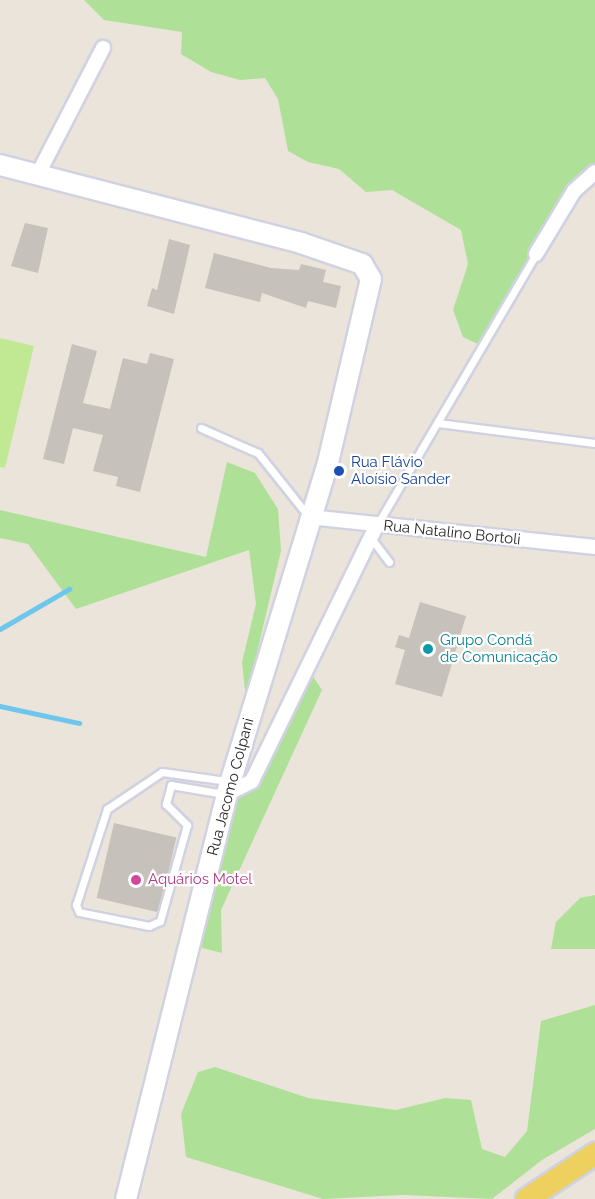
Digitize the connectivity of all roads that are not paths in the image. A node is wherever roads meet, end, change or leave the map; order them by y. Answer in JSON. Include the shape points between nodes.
{"nodes":[{"id":1,"x":103,"y":48,"type":"dead end"},
{"id":2,"x":0,"y":165,"type":"edge"},
{"id":3,"x":595,"y":172,"type":"edge"},
{"id":4,"x":38,"y":174,"type":"junction"},
{"id":5,"x":536,"y":254,"type":"joint"},
{"id":6,"x":438,"y":423,"type":"junction"},
{"id":7,"x":201,"y":428,"type":"dead end"},
{"id":8,"x":595,"y":442,"type":"edge"},
{"id":9,"x":309,"y":517,"type":"junction"},
{"id":10,"x":374,"y":531,"type":"junction"},
{"id":11,"x":595,"y":547,"type":"edge"},
{"id":12,"x":389,"y":562,"type":"dead end"},
{"id":13,"x":229,"y":788,"type":"junction"},
{"id":14,"x":595,"y":1154,"type":"edge"},
{"id":15,"x":126,"y":1199,"type":"edge"},
{"id":16,"x":527,"y":1199,"type":"edge"}],
"edges":[{"from":1,"to":4,"type":"street"},
{"from":2,"to":4,"type":"street"},
{"from":3,"to":5,"type":"street","via":[[574,190]]},
{"from":4,"to":9,"type":"street","via":[[301,243],[347,257],[368,272],[371,292]]},
{"from":5,"to":6,"type":"lane"},
{"from":6,"to":8,"type":"lane"},
{"from":6,"to":10,"type":"lane"},
{"from":7,"to":9,"type":"lane","via":[[258,453]]},
{"from":9,"to":10,"type":"street","name":"Rua Natalino Bortoli"},
{"from":9,"to":13,"type":"street","name":"Rua Jacomo Colpani"},
{"from":10,"to":11,"type":"street","name":"Rua Natalino Bortoli"},
{"from":10,"to":12,"type":"lane"},
{"from":10,"to":13,"type":"street","via":[[252,781]]},
{"from":13,"to":13,"type":"lane","via":[[162,772],[107,809],[76,905],[79,912],[149,926],[160,921],[187,825],[166,804],[171,785]]},
{"from":13,"to":15,"type":"street","name":"Rua Jacomo Colpani"},
{"from":14,"to":16,"type":"main road"}]}
